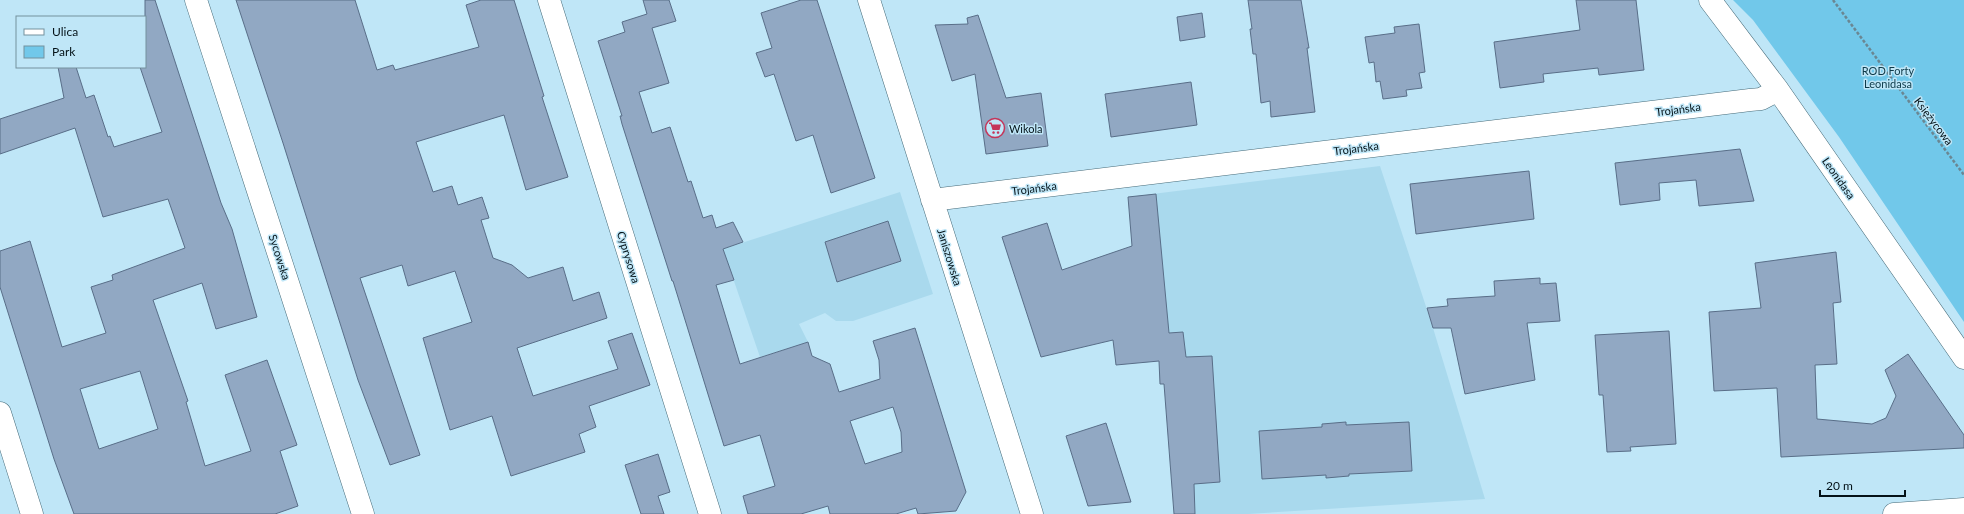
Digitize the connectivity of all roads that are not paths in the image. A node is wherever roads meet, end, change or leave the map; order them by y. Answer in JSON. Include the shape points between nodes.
{"nodes":[{"id":1,"x":196,"y":0,"type":"edge"},
{"id":2,"x":550,"y":0,"type":"edge"},
{"id":3,"x":869,"y":0,"type":"edge"},
{"id":4,"x":1710,"y":0,"type":"edge"},
{"id":5,"x":1778,"y":90,"type":"junction"},
{"id":6,"x":932,"y":200,"type":"junction"},
{"id":7,"x":1964,"y":358,"type":"edge"},
{"id":8,"x":0,"y":413,"type":"edge"},
{"id":9,"x":1964,"y":509,"type":"edge"},
{"id":10,"x":32,"y":514,"type":"edge"},
{"id":11,"x":363,"y":514,"type":"edge"},
{"id":12,"x":710,"y":514,"type":"edge"},
{"id":13,"x":1032,"y":514,"type":"edge"},
{"id":14,"x":1894,"y":514,"type":"edge"}],
"edges":[{"from":1,"to":11,"type":"street","name":"Sycowska"},
{"from":2,"to":12,"type":"street","name":"Cyprysowa"},
{"from":3,"to":6,"type":"street","name":"Janiszowska"},
{"from":4,"to":5,"type":"street","name":"Leonidasa"},
{"from":5,"to":6,"type":"street","name":"Trojańska","via":[[1761,99]]},
{"from":5,"to":7,"type":"street","name":"Leonidasa"},
{"from":6,"to":13,"type":"street","name":"Janiszowska"},
{"from":8,"to":10,"type":"street"},
{"from":9,"to":14,"type":"street"}]}
